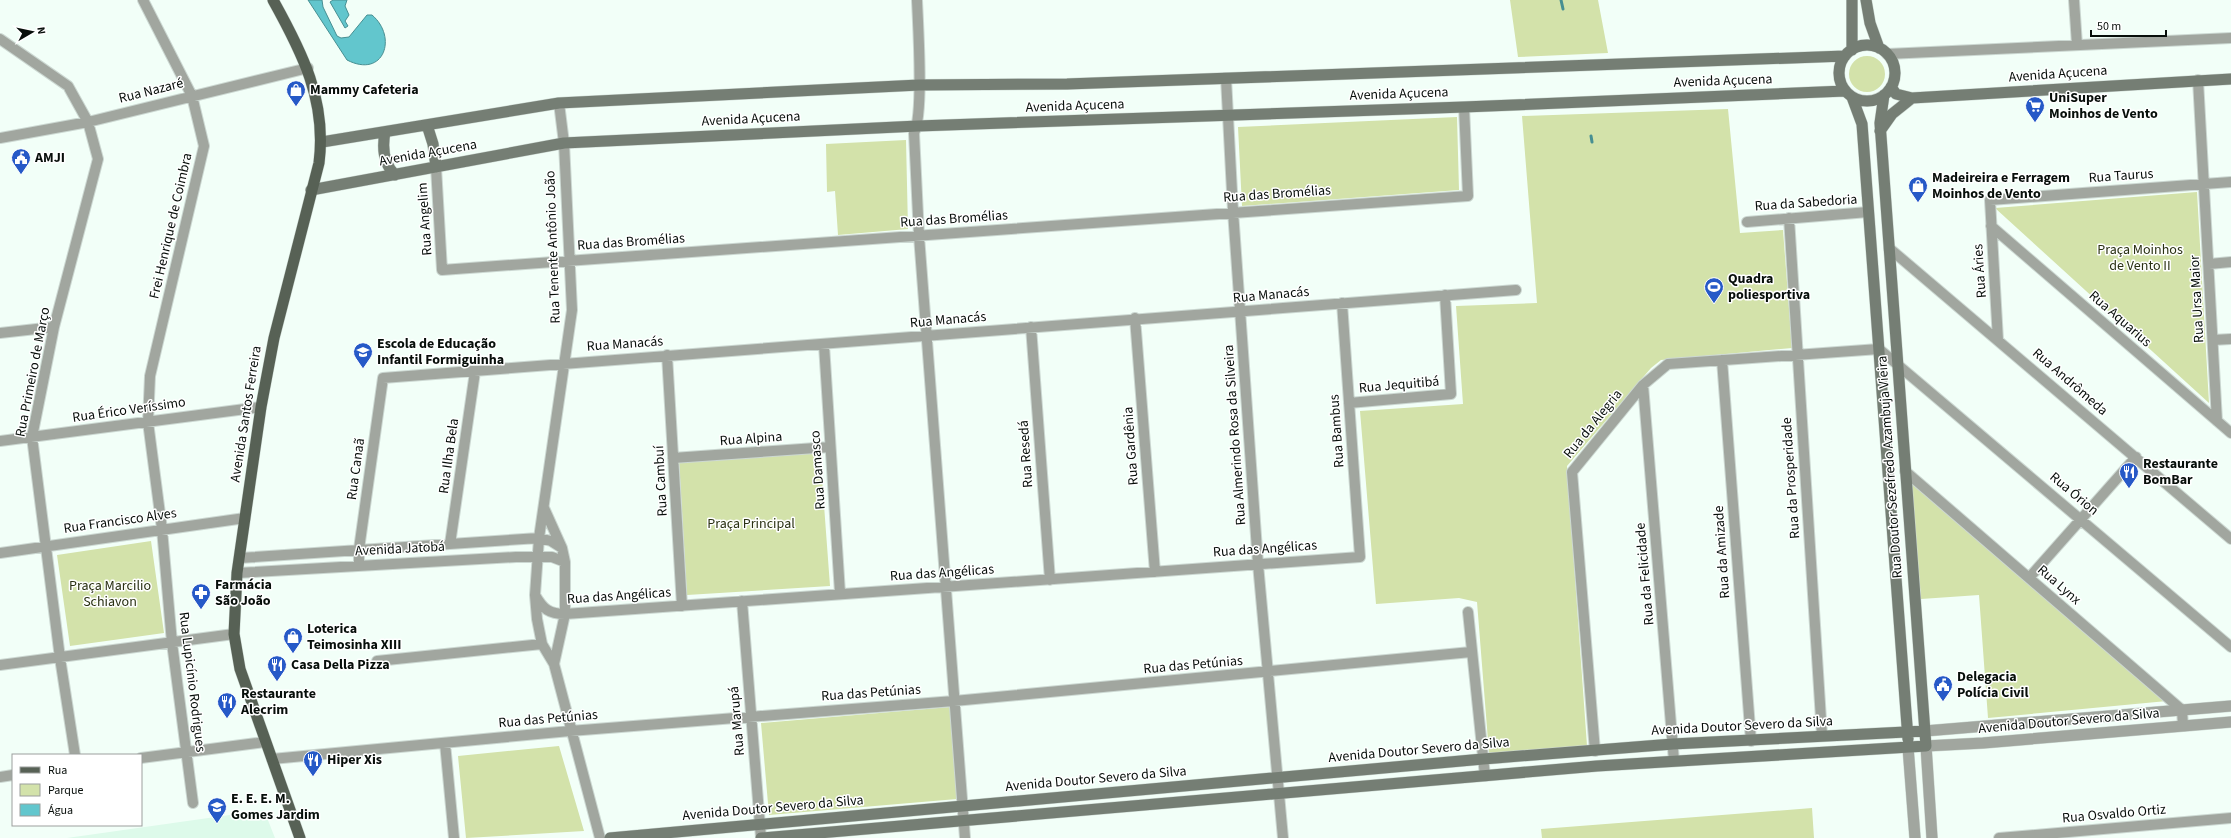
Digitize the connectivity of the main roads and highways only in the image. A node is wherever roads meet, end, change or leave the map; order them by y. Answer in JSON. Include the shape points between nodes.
{"nodes":[{"id":1,"x":273,"y":0,"type":"edge"},
{"id":2,"x":1852,"y":0,"type":"edge"},
{"id":3,"x":1866,"y":0,"type":"edge"},
{"id":4,"x":1883,"y":51,"type":"junction"},
{"id":5,"x":1848,"y":53,"type":"junction"},
{"id":6,"x":2231,"y":79,"type":"edge"},
{"id":7,"x":1888,"y":91,"type":"junction"},
{"id":8,"x":1849,"y":94,"type":"junction"},
{"id":9,"x":1912,"y":98,"type":"junction"},
{"id":10,"x":427,"y":125,"type":"junction"},
{"id":11,"x":1880,"y":131,"type":"junction"},
{"id":12,"x":385,"y":132,"type":"junction"},
{"id":13,"x":322,"y":142,"type":"junction"},
{"id":14,"x":436,"y":167,"type":"junction"},
{"id":15,"x":395,"y":175,"type":"junction"},
{"id":16,"x":311,"y":190,"type":"junction"},
{"id":17,"x":1899,"y":626,"type":"junction"},
{"id":18,"x":1917,"y":626,"type":"junction"},
{"id":19,"x":1925,"y":731,"type":"junction"},
{"id":20,"x":1907,"y":732,"type":"junction"},
{"id":21,"x":1926,"y":746,"type":"joint"},
{"id":22,"x":1908,"y":747,"type":"junction"},
{"id":23,"x":300,"y":838,"type":"edge"},
{"id":24,"x":610,"y":838,"type":"edge"},
{"id":25,"x":761,"y":838,"type":"edge"}],
"edges":[{"from":1,"to":13,"type":"main road","name":"Avenida Santos Ferreira","via":[[308,68],[318,107]]},
{"from":2,"to":5,"type":"main road"},
{"from":3,"to":4,"type":"main road","via":[[1870,23]]},
{"from":4,"to":5,"type":"main road","via":[[1865,46]]},
{"from":4,"to":7,"type":"main road","via":[[1894,70]]},
{"from":5,"to":8,"type":"main road","via":[[1839,74]]},
{"from":5,"to":10,"type":"main road","name":"Avenida Açucena","via":[[1066,84],[919,85],[559,103]]},
{"from":6,"to":9,"type":"main road","name":"Avenida Açucena"},
{"from":7,"to":8,"type":"main road","via":[[1869,101]]},
{"from":7,"to":9,"type":"main road","name":"Avenida Açucena"},
{"from":7,"to":11,"type":"main road","name":"Rua Doutor Sezefredo Azambuja Vieira"},
{"from":8,"to":14,"type":"main road","name":"Avenida Açucena","via":[[918,126],[564,143]]},
{"from":8,"to":17,"type":"main road","name":"Rua Doutor Sezefredo Azambuja Vieira","via":[[1862,124]]},
{"from":9,"to":11,"type":"main road","via":[[1892,114]]},
{"from":10,"to":12,"type":"main road","name":"Avenida Açucena"},
{"from":10,"to":14,"type":"main road","via":[[434,144]]},
{"from":11,"to":18,"type":"main road","name":"Rua Doutor Sezefredo Azambuja Vieira"},
{"from":12,"to":13,"type":"main road","name":"Avenida Açucena"},
{"from":12,"to":15,"type":"main road","via":[[384,156],[386,164]]},
{"from":13,"to":16,"type":"main road","name":"Avenida Santos Ferreira"},
{"from":14,"to":15,"type":"main road","name":"Avenida Açucena"},
{"from":15,"to":16,"type":"main road","name":"Avenida Açucena"},
{"from":16,"to":23,"type":"main road","name":"Avenida Santos Ferreira","via":[[274,338],[261,407],[237,573],[234,634],[240,669]]},
{"from":17,"to":18,"type":"main road"},
{"from":17,"to":20,"type":"main road","name":"Rua Doutor Sezefredo Azambuja Vieira"},
{"from":18,"to":19,"type":"main road","name":"Rua Doutor Sezefredo Azambuja Vieira"},
{"from":19,"to":20,"type":"main road","name":"Avenida Doutor Severo da Silva"},
{"from":19,"to":21,"type":"main road","name":"Rua Doutor Sezefredo Azambuja Vieira"},
{"from":20,"to":22,"type":"main road","name":"Rua Doutor Sezefredo Azambuja Vieira"},
{"from":20,"to":24,"type":"main road","name":"Avenida Doutor Severo da Silva","via":[[1672,744],[1483,759]]},
{"from":21,"to":22,"type":"main road","name":"Avenida Doutor Severo da Silva"},
{"from":22,"to":25,"type":"main road","name":"Avenida Doutor Severo da Silva","via":[[1674,761]]}]}
